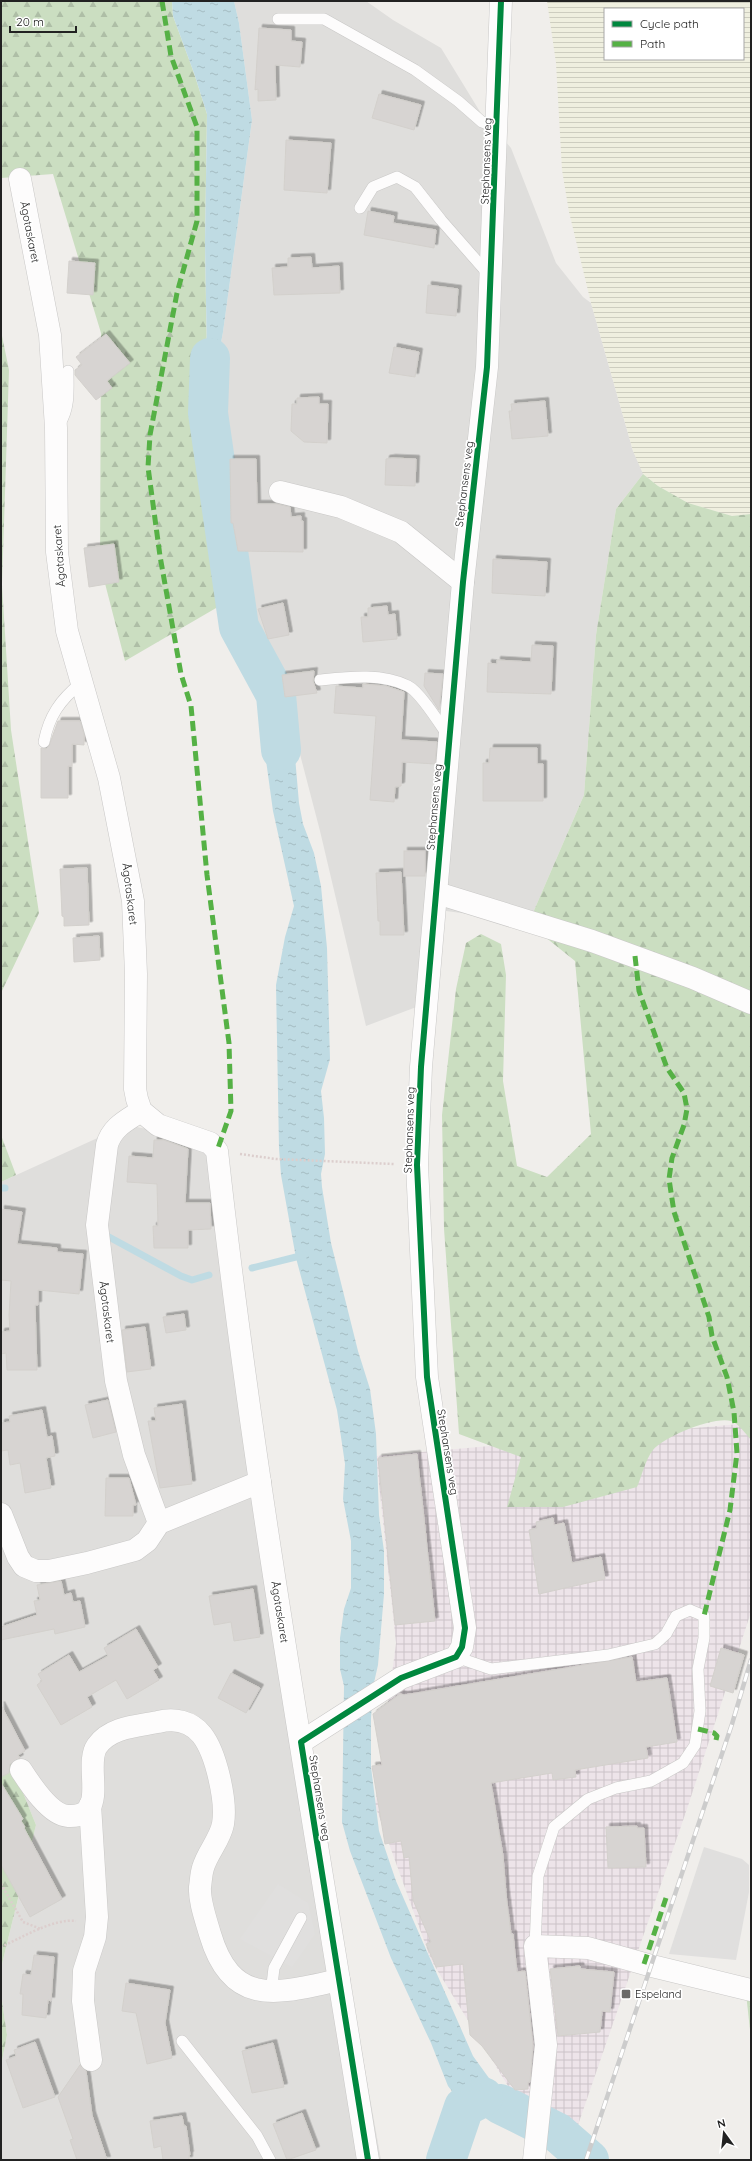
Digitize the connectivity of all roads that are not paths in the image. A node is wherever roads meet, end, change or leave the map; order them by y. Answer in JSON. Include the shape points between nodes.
{"nodes":[{"id":1,"x":501,"y":1,"type":"edge"},
{"id":2,"x":278,"y":20,"type":"dead end"},
{"id":3,"x":497,"y":128,"type":"junction"},
{"id":4,"x":20,"y":180,"type":"dead end"},
{"id":5,"x":360,"y":208,"type":"dead end"},
{"id":6,"x":491,"y":278,"type":"junction"},
{"id":7,"x":68,"y":371,"type":"dead end"},
{"id":8,"x":56,"y":428,"type":"junction"},
{"id":9,"x":280,"y":492,"type":"dead end"},
{"id":10,"x":463,"y":582,"type":"junction"},
{"id":11,"x":320,"y":680,"type":"dead end"},
{"id":12,"x":81,"y":683,"type":"junction"},
{"id":13,"x":450,"y":739,"type":"junction"},
{"id":14,"x":44,"y":742,"type":"dead end"},
{"id":15,"x":437,"y":893,"type":"junction"},
{"id":16,"x":751,"y":1003,"type":"edge"},
{"id":17,"x":141,"y":1110,"type":"junction"},
{"id":18,"x":260,"y":1482,"type":"junction"},
{"id":19,"x":1,"y":1514,"type":"edge"},
{"id":20,"x":159,"y":1523,"type":"junction"},
{"id":21,"x":456,"y":1657,"type":"junction"},
{"id":22,"x":301,"y":1742,"type":"junction"},
{"id":23,"x":21,"y":1770,"type":"dead end"},
{"id":24,"x":90,"y":1805,"type":"junction"},
{"id":25,"x":300,"y":1918,"type":"dead end"},
{"id":26,"x":535,"y":1946,"type":"junction"},
{"id":27,"x":339,"y":1980,"type":"junction"},
{"id":28,"x":751,"y":1990,"type":"edge"},
{"id":29,"x":271,"y":1993,"type":"junction"},
{"id":30,"x":182,"y":2041,"type":"dead end"},
{"id":31,"x":91,"y":2060,"type":"dead end"},
{"id":32,"x":536,"y":2153,"type":"edge"},
{"id":33,"x":270,"y":2160,"type":"edge"},
{"id":34,"x":368,"y":2160,"type":"edge"}],
"edges":[{"from":1,"to":3,"type":"street","name":"Stephansens veg"},
{"from":2,"to":3,"type":"lane","via":[[324,19],[415,70],[482,122]]},
{"from":3,"to":6,"type":"street","name":"Stephansens veg"},
{"from":4,"to":8,"type":"street","name":"Ågotaskaret","via":[[50,336]]},
{"from":5,"to":6,"type":"lane","via":[[373,187],[397,177],[415,187]]},
{"from":6,"to":10,"type":"street","name":"Stephansens veg","via":[[485,393]]},
{"from":7,"to":8,"type":"lane","name":"Ågotaskaret","via":[[65,413]]},
{"from":8,"to":12,"type":"street","name":"Ågotaskaret","via":[[57,552],[67,631]]},
{"from":9,"to":10,"type":"street","via":[[341,507],[401,532]]},
{"from":10,"to":13,"type":"street","name":"Stephansens veg"},
{"from":11,"to":13,"type":"lane","via":[[350,677],[384,678],[409,686],[431,711]]},
{"from":12,"to":14,"type":"lane","via":[[56,707]]},
{"from":12,"to":17,"type":"street","name":"Ågotaskaret","via":[[109,778],[133,901],[136,974],[135,1089]]},
{"from":13,"to":15,"type":"street","name":"Stephansens veg"},
{"from":15,"to":16,"type":"street","via":[[592,941],[693,978]]},
{"from":15,"to":21,"type":"street","name":"Stephansens veg","via":[[421,1067],[417,1165],[427,1377],[465,1628],[462,1647]]},
{"from":17,"to":18,"type":"street","name":"Ågotaskaret","via":[[158,1125],[210,1143],[217,1151],[228,1258]]},
{"from":17,"to":20,"type":"street","name":"Ågotaskaret","via":[[120,1124],[110,1135],[97,1225],[116,1381],[134,1455]]},
{"from":18,"to":20,"type":"street"},
{"from":18,"to":22,"type":"street","name":"Ågotaskaret"},
{"from":19,"to":20,"type":"street","via":[[18,1558],[24,1566],[36,1571],[87,1564],[135,1550],[147,1541]]},
{"from":21,"to":22,"type":"street","name":"Stephansens veg","via":[[401,1678]]},
{"from":21,"to":26,"type":"lane","via":[[491,1669],[608,1655],[655,1644],[666,1634],[676,1616],[690,1610],[704,1616],[704,1638],[698,1669],[700,1711],[695,1745],[683,1763],[651,1781],[616,1788],[588,1799],[554,1828],[538,1876]]},
{"from":22,"to":27,"type":"street","name":"Stephansens veg"},
{"from":23,"to":24,"type":"street","via":[[52,1809],[62,1815],[75,1816]]},
{"from":24,"to":29,"type":"street","via":[[93,1796],[92,1761],[96,1747],[107,1736],[121,1729],[179,1720],[201,1734],[211,1750],[224,1808],[223,1825],[203,1867],[200,1890],[206,1922],[215,1950],[223,1966],[234,1979],[252,1989]]},
{"from":24,"to":31,"type":"street","via":[[96,1937],[84,1971],[83,2001]]},
{"from":25,"to":29,"type":"lane","via":[[274,1968]]},
{"from":26,"to":28,"type":"street","via":[[588,1948]]},
{"from":26,"to":32,"type":"street","via":[[546,2045]]},
{"from":27,"to":29,"type":"street"},
{"from":27,"to":34,"type":"street","name":"Stephansens veg"},
{"from":30,"to":33,"type":"lane","via":[[257,2136]]}]}
